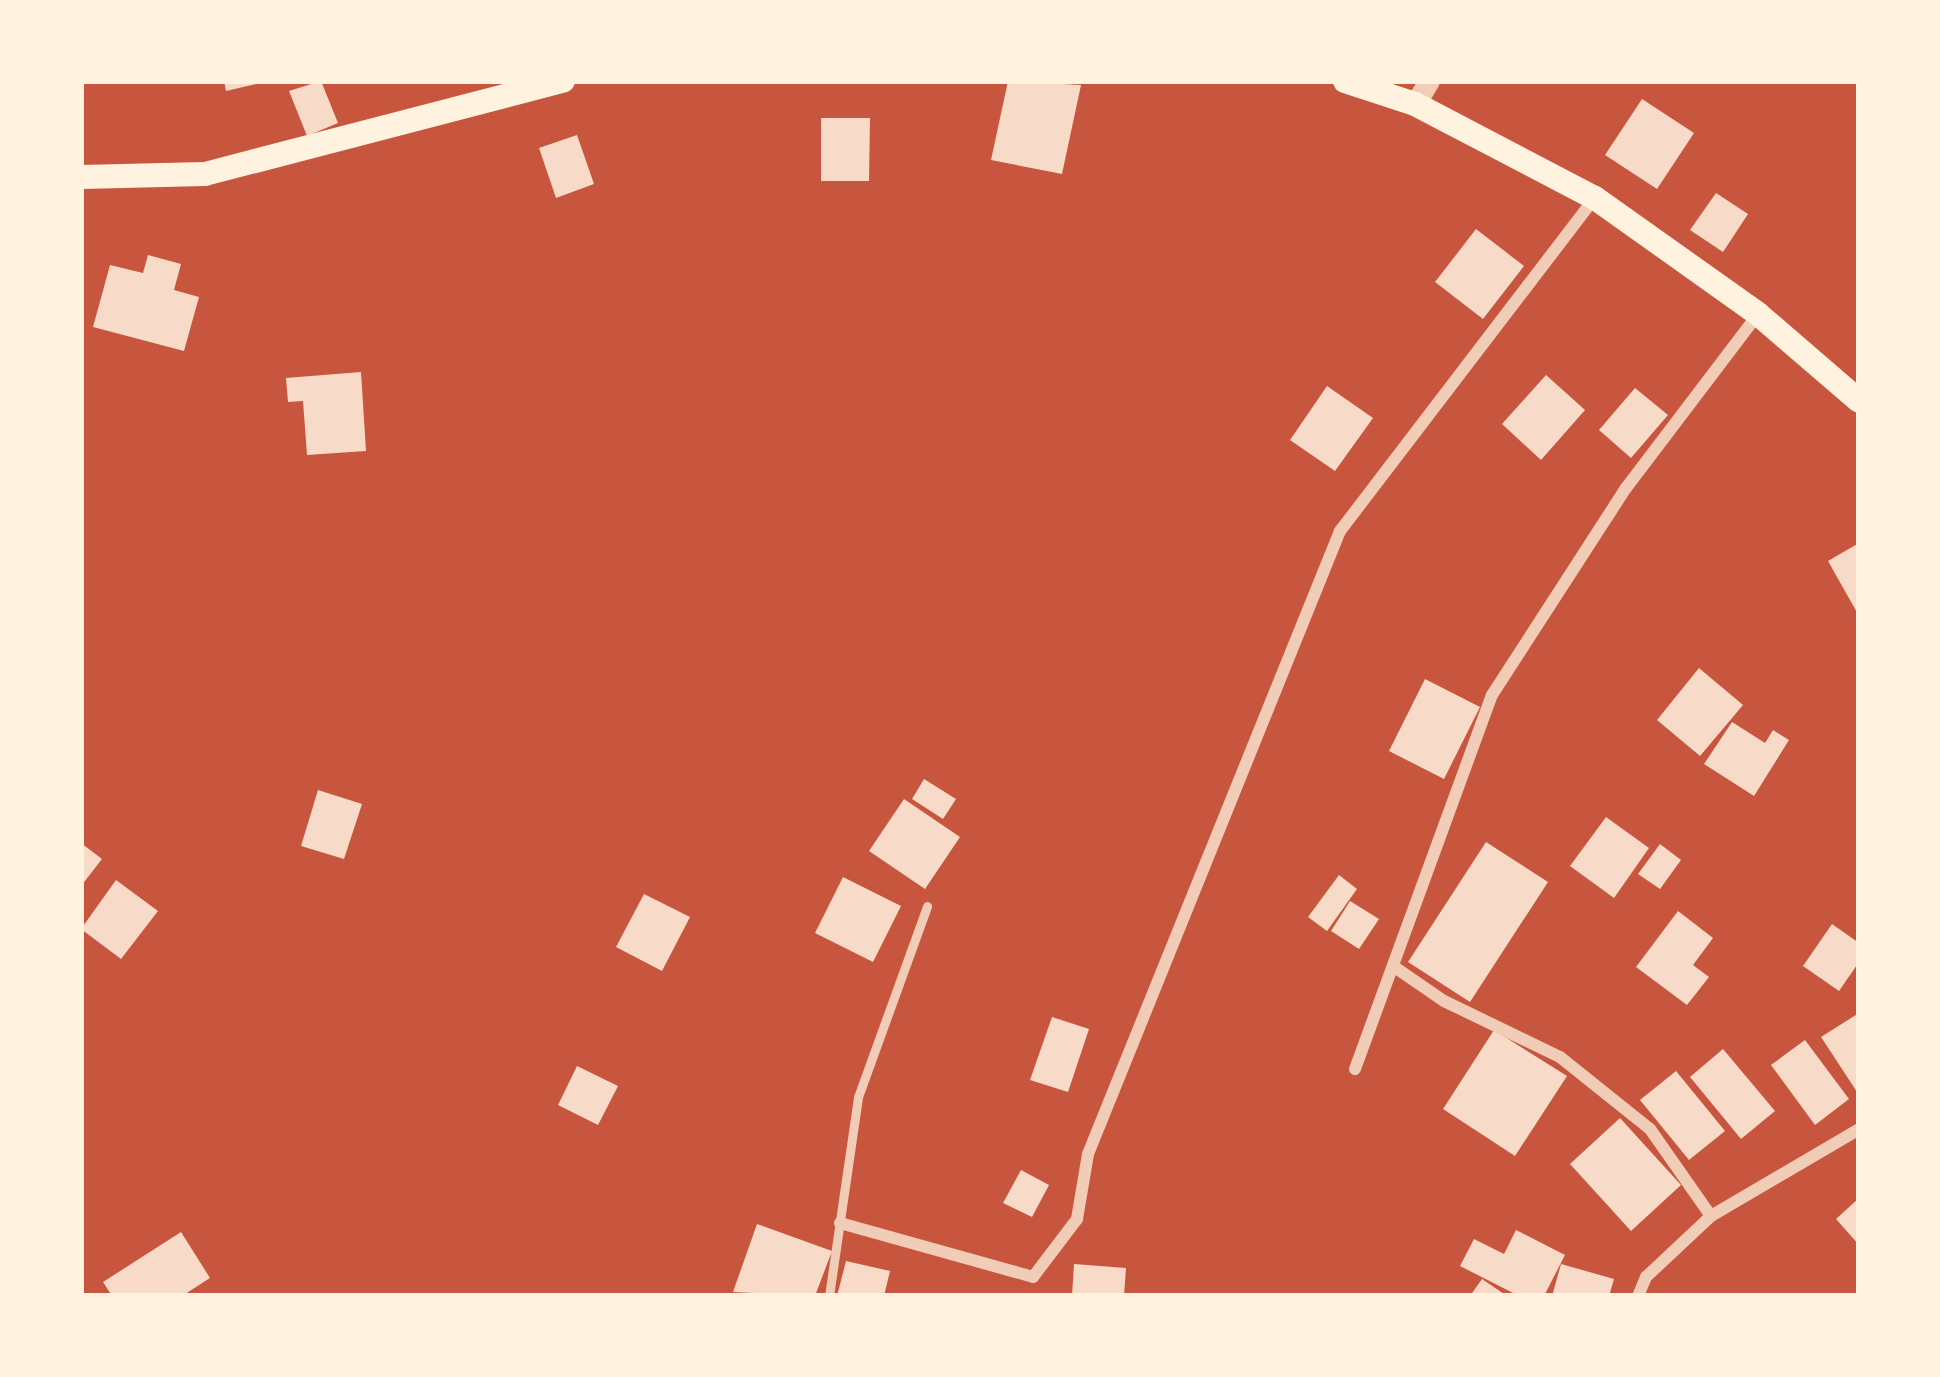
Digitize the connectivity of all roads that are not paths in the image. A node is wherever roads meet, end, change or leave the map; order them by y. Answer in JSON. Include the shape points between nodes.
{"nodes":[{"id":1,"x":563,"y":81,"type":"edge"},
{"id":2,"x":1346,"y":81,"type":"edge"},
{"id":3,"x":1429,"y":81,"type":"edge"},
{"id":4,"x":1415,"y":104,"type":"junction"},
{"id":5,"x":81,"y":177,"type":"edge"},
{"id":6,"x":1595,"y":199,"type":"junction"},
{"id":7,"x":1758,"y":314,"type":"junction"},
{"id":8,"x":1859,"y":401,"type":"edge"},
{"id":9,"x":927,"y":906,"type":"dead end"},
{"id":10,"x":1393,"y":966,"type":"junction"},
{"id":11,"x":1355,"y":1069,"type":"dead end"},
{"id":12,"x":1859,"y":1129,"type":"edge"},
{"id":13,"x":1711,"y":1216,"type":"junction"},
{"id":14,"x":840,"y":1223,"type":"junction"},
{"id":15,"x":829,"y":1296,"type":"edge"},
{"id":16,"x":1637,"y":1296,"type":"edge"}],
"edges":[{"from":1,"to":5,"type":"main road","via":[[205,174]]},
{"from":2,"to":4,"type":"main road"},
{"from":3,"to":4,"type":"street"},
{"from":4,"to":6,"type":"main road"},
{"from":6,"to":7,"type":"main road"},
{"from":6,"to":14,"type":"street","via":[[1340,531],[1088,1154],[1077,1220],[1033,1276]]},
{"from":7,"to":8,"type":"main road"},
{"from":7,"to":10,"type":"street","via":[[1626,488],[1492,695]]},
{"from":9,"to":14,"type":"lane","via":[[858,1097]]},
{"from":10,"to":11,"type":"street"},
{"from":10,"to":13,"type":"street","via":[[1444,1001],[1560,1057],[1650,1129]]},
{"from":12,"to":13,"type":"street"},
{"from":13,"to":16,"type":"street","via":[[1657,1265]]},
{"from":14,"to":15,"type":"lane"}]}
